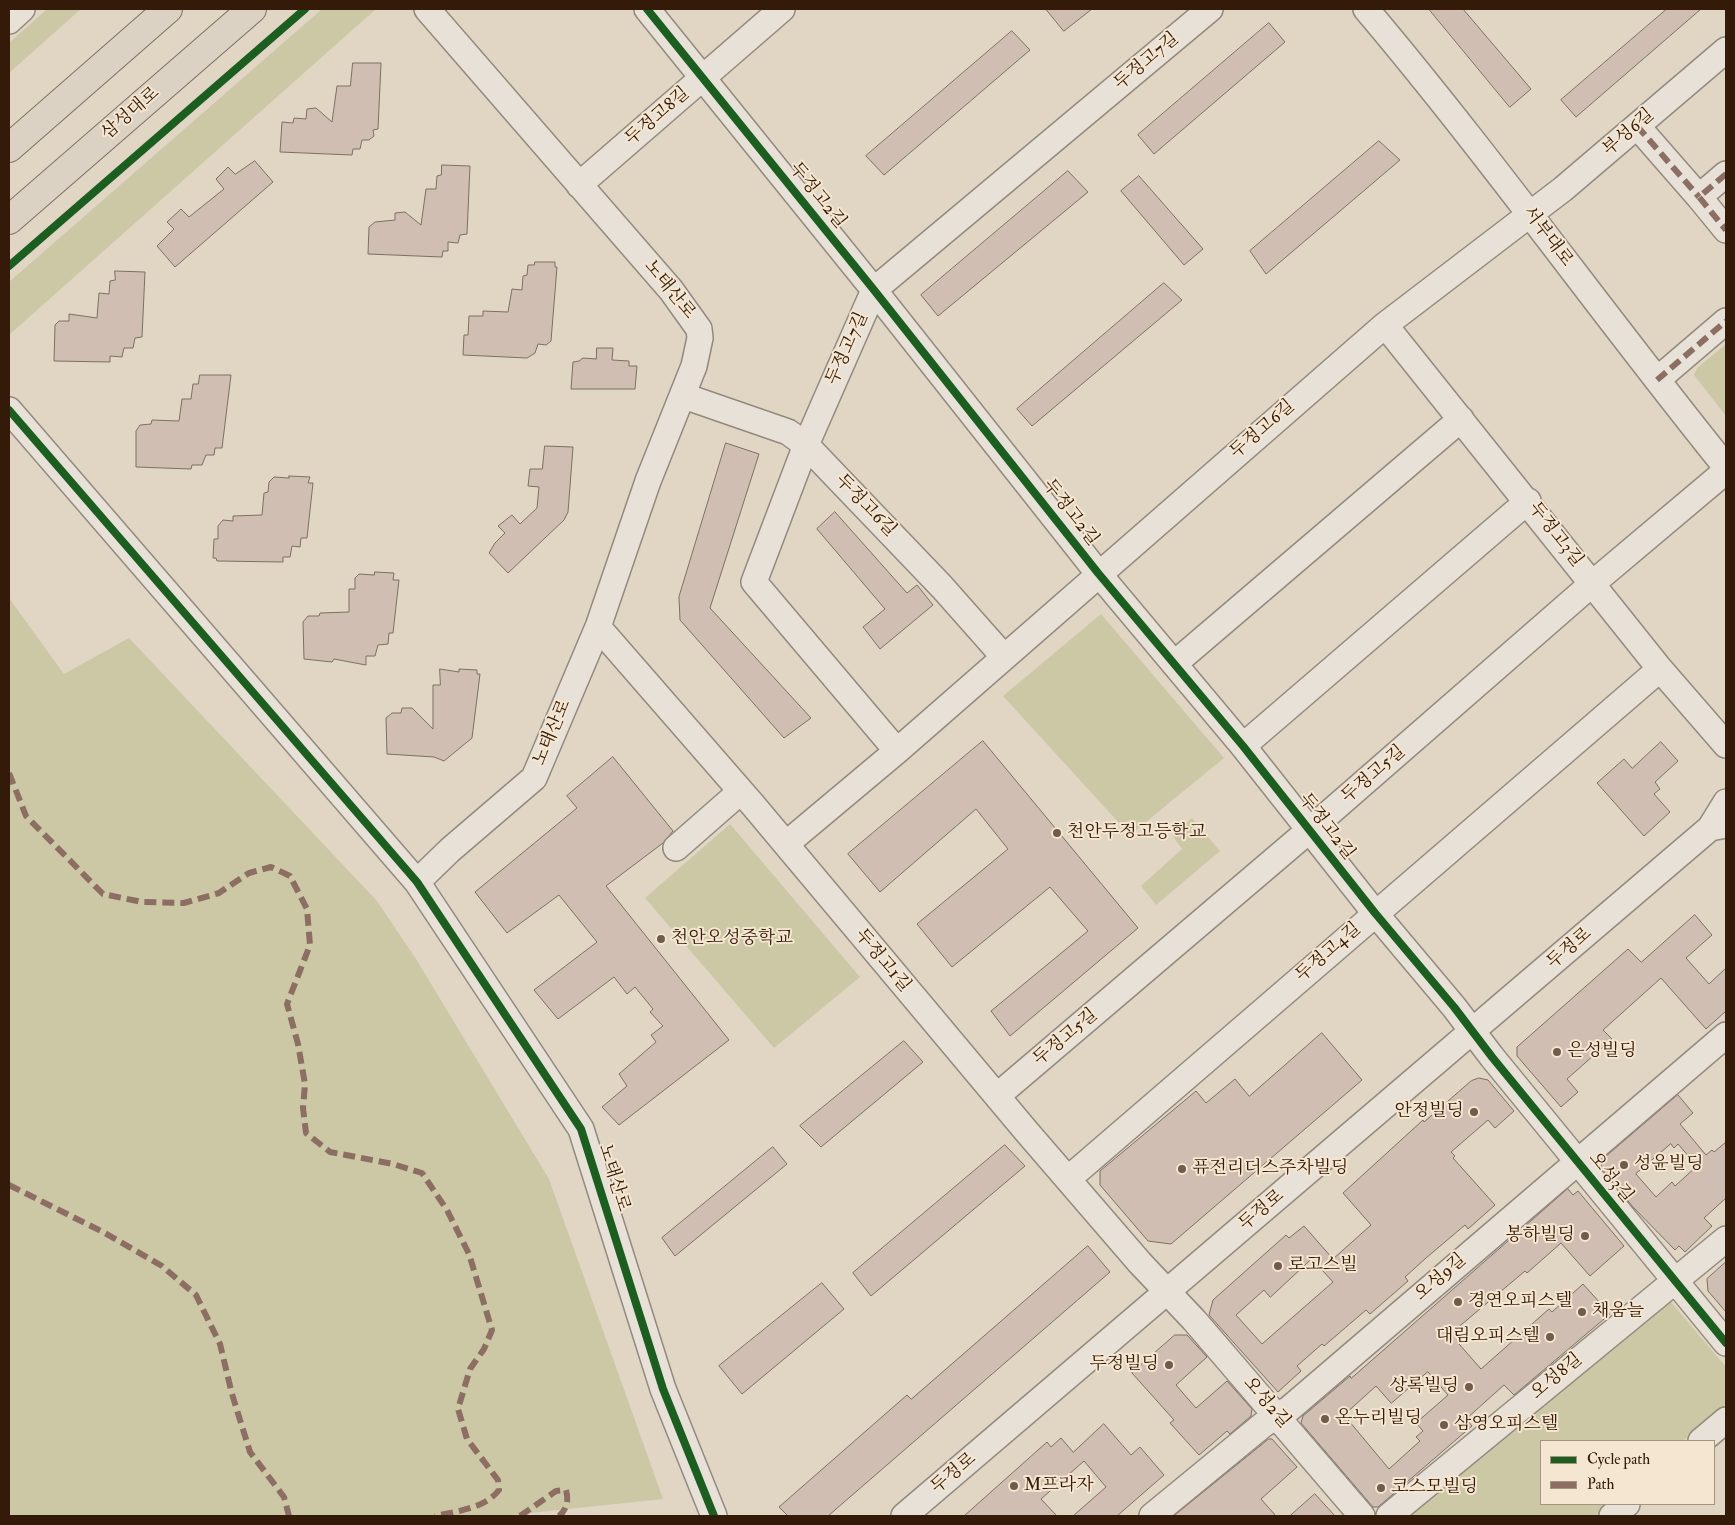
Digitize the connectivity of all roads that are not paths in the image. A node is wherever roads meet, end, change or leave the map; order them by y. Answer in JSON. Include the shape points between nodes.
{"nodes":[{"id":1,"x":22,"y":9,"type":"edge"},
{"id":2,"x":168,"y":9,"type":"edge"},
{"id":3,"x":252,"y":9,"type":"edge"},
{"id":4,"x":427,"y":9,"type":"edge"},
{"id":5,"x":647,"y":9,"type":"edge"},
{"id":6,"x":782,"y":9,"type":"edge"},
{"id":7,"x":1210,"y":9,"type":"edge"},
{"id":8,"x":1366,"y":9,"type":"edge"},
{"id":9,"x":9,"y":21,"type":"edge"},
{"id":10,"x":1726,"y":50,"type":"edge"},
{"id":11,"x":702,"y":79,"type":"junction"},
{"id":12,"x":1637,"y":126,"type":"junction"},
{"id":13,"x":9,"y":148,"type":"edge"},
{"id":14,"x":1726,"y":174,"type":"edge"},
{"id":15,"x":578,"y":185,"type":"junction"},
{"id":16,"x":1699,"y":197,"type":"junction"},
{"id":17,"x":1531,"y":215,"type":"junction"},
{"id":18,"x":9,"y":220,"type":"edge"},
{"id":19,"x":1726,"y":230,"type":"edge"},
{"id":20,"x":874,"y":290,"type":"junction"},
{"id":21,"x":1726,"y":321,"type":"edge"},
{"id":22,"x":1385,"y":325,"type":"junction"},
{"id":23,"x":1657,"y":380,"type":"junction"},
{"id":24,"x":684,"y":396,"type":"junction"},
{"id":25,"x":9,"y":410,"type":"edge"},
{"id":26,"x":1461,"y":419,"type":"junction"},
{"id":27,"x":806,"y":444,"type":"junction"},
{"id":28,"x":1726,"y":466,"type":"edge"},
{"id":29,"x":1726,"y":471,"type":"edge"},
{"id":30,"x":1528,"y":500,"type":"junction"},
{"id":31,"x":1098,"y":573,"type":"junction"},
{"id":32,"x":1592,"y":583,"type":"junction"},
{"id":33,"x":598,"y":627,"type":"junction"},
{"id":34,"x":1004,"y":657,"type":"junction"},
{"id":35,"x":1174,"y":664,"type":"junction"},
{"id":36,"x":1660,"y":668,"type":"junction"},
{"id":37,"x":1243,"y":746,"type":"junction"},
{"id":38,"x":1726,"y":746,"type":"edge"},
{"id":39,"x":897,"y":751,"type":"junction"},
{"id":40,"x":740,"y":792,"type":"junction"},
{"id":41,"x":1726,"y":802,"type":"edge"},
{"id":42,"x":1718,"y":826,"type":"edge"},
{"id":43,"x":1310,"y":830,"type":"junction"},
{"id":44,"x":786,"y":844,"type":"junction"},
{"id":45,"x":676,"y":848,"type":"dead end"},
{"id":46,"x":417,"y":882,"type":"junction"},
{"id":47,"x":1375,"y":913,"type":"junction"},
{"id":48,"x":1474,"y":1032,"type":"junction"},
{"id":49,"x":1726,"y":1035,"type":"edge"},
{"id":50,"x":997,"y":1096,"type":"junction"},
{"id":51,"x":1577,"y":1162,"type":"junction"},
{"id":52,"x":1068,"y":1179,"type":"junction"},
{"id":53,"x":1726,"y":1239,"type":"edge"},
{"id":54,"x":1674,"y":1280,"type":"junction"},
{"id":55,"x":1169,"y":1292,"type":"junction"},
{"id":56,"x":1726,"y":1342,"type":"edge"},
{"id":57,"x":1278,"y":1417,"type":"junction"},
{"id":58,"x":1726,"y":1420,"type":"edge"},
{"id":59,"x":1702,"y":1440,"type":"edge"},
{"id":60,"x":1626,"y":1505,"type":"edge"},
{"id":61,"x":714,"y":1516,"type":"edge"},
{"id":62,"x":904,"y":1516,"type":"edge"},
{"id":63,"x":1152,"y":1516,"type":"edge"},
{"id":64,"x":1362,"y":1516,"type":"edge"},
{"id":65,"x":1389,"y":1516,"type":"edge"},
{"id":66,"x":1612,"y":1516,"type":"edge"}],
"edges":[{"from":1,"to":9,"type":"street"},
{"from":2,"to":13,"type":"main road"},
{"from":3,"to":18,"type":"main road","name":"삼성대로"},
{"from":4,"to":15,"type":"street","name":"노태산로"},
{"from":5,"to":11,"type":"street","name":"두정고2길"},
{"from":6,"to":11,"type":"street","name":"두정고8길"},
{"from":7,"to":20,"type":"street","name":"두정고7길"},
{"from":8,"to":17,"type":"street","name":"서부대로"},
{"from":10,"to":12,"type":"street","name":"부성6길"},
{"from":11,"to":15,"type":"street","name":"두정고8길"},
{"from":11,"to":20,"type":"street","name":"두정고2길"},
{"from":12,"to":16,"type":"street"},
{"from":12,"to":17,"type":"street","name":"부성6길"},
{"from":14,"to":16,"type":"street"},
{"from":15,"to":24,"type":"street","name":"노태산로","via":[[671,290],[699,329],[694,366]]},
{"from":16,"to":19,"type":"street"},
{"from":17,"to":22,"type":"street","name":"두정고6길"},
{"from":17,"to":23,"type":"street","name":"서부대로"},
{"from":20,"to":27,"type":"street","name":"두정고7길"},
{"from":20,"to":31,"type":"street","name":"두정고2길"},
{"from":21,"to":23,"type":"street"},
{"from":22,"to":26,"type":"street","name":"두정고3길"},
{"from":22,"to":31,"type":"street","name":"두정고6길"},
{"from":23,"to":28,"type":"street","name":"서부대로"},
{"from":24,"to":27,"type":"street","name":"두정고6길","via":[[788,432]]},
{"from":24,"to":33,"type":"street","name":"노태산로","via":[[648,481]]},
{"from":25,"to":46,"type":"street"},
{"from":26,"to":30,"type":"street","name":"두정고3길"},
{"from":26,"to":35,"type":"street"},
{"from":27,"to":34,"type":"street","name":"두정고6길"},
{"from":27,"to":39,"type":"street","name":"두정고7길","via":[[754,582]]},
{"from":29,"to":32,"type":"street","name":"두정고5길"},
{"from":30,"to":32,"type":"street","name":"두정고3길"},
{"from":30,"to":37,"type":"street"},
{"from":31,"to":34,"type":"street","name":"두정고6길"},
{"from":31,"to":35,"type":"street","name":"두정고2길"},
{"from":32,"to":36,"type":"street","name":"두정고3길"},
{"from":32,"to":43,"type":"street","name":"두정고5길"},
{"from":33,"to":40,"type":"street","name":"두정고1길"},
{"from":33,"to":46,"type":"street","name":"노태산로","via":[[534,778]]},
{"from":34,"to":39,"type":"street","name":"두정고6길"},
{"from":35,"to":37,"type":"street","name":"두정고2길"},
{"from":36,"to":38,"type":"street","name":"두정고3길"},
{"from":36,"to":47,"type":"street","name":"두정고4길"},
{"from":37,"to":43,"type":"street","name":"두정고2길"},
{"from":39,"to":44,"type":"street","name":"두정고6길"},
{"from":40,"to":44,"type":"street","name":"두정고1길"},
{"from":40,"to":45,"type":"street"},
{"from":41,"to":42,"type":"street","name":"두정로"},
{"from":42,"to":48,"type":"street","name":"두정로"},
{"from":43,"to":47,"type":"street","name":"두정고2길"},
{"from":43,"to":50,"type":"street","name":"두정고5길"},
{"from":44,"to":50,"type":"street","name":"두정고1길"},
{"from":46,"to":61,"type":"street","name":"노태산로","via":[[581,1128],[663,1388]]},
{"from":47,"to":48,"type":"street","name":"두정고2길"},
{"from":47,"to":52,"type":"street","name":"두정고4길"},
{"from":48,"to":51,"type":"street","name":"오성3길"},
{"from":48,"to":55,"type":"street","name":"두정로"},
{"from":49,"to":51,"type":"street","name":"오성9길"},
{"from":50,"to":52,"type":"street","name":"두정고1길"},
{"from":51,"to":54,"type":"street","name":"오성3길"},
{"from":51,"to":57,"type":"street","name":"오성9길"},
{"from":52,"to":55,"type":"street","name":"두정고1길"},
{"from":53,"to":54,"type":"street","name":"오성8길"},
{"from":54,"to":56,"type":"street","name":"오성3길"},
{"from":54,"to":65,"type":"street","name":"오성8길"},
{"from":55,"to":57,"type":"street","name":"오성2길"},
{"from":55,"to":62,"type":"street","name":"두정로"},
{"from":57,"to":63,"type":"street","name":"오성9길","via":[[1264,1424]]},
{"from":57,"to":64,"type":"street","name":"오성2길"},
{"from":58,"to":59,"type":"street"},
{"from":60,"to":66,"type":"street"}]}
